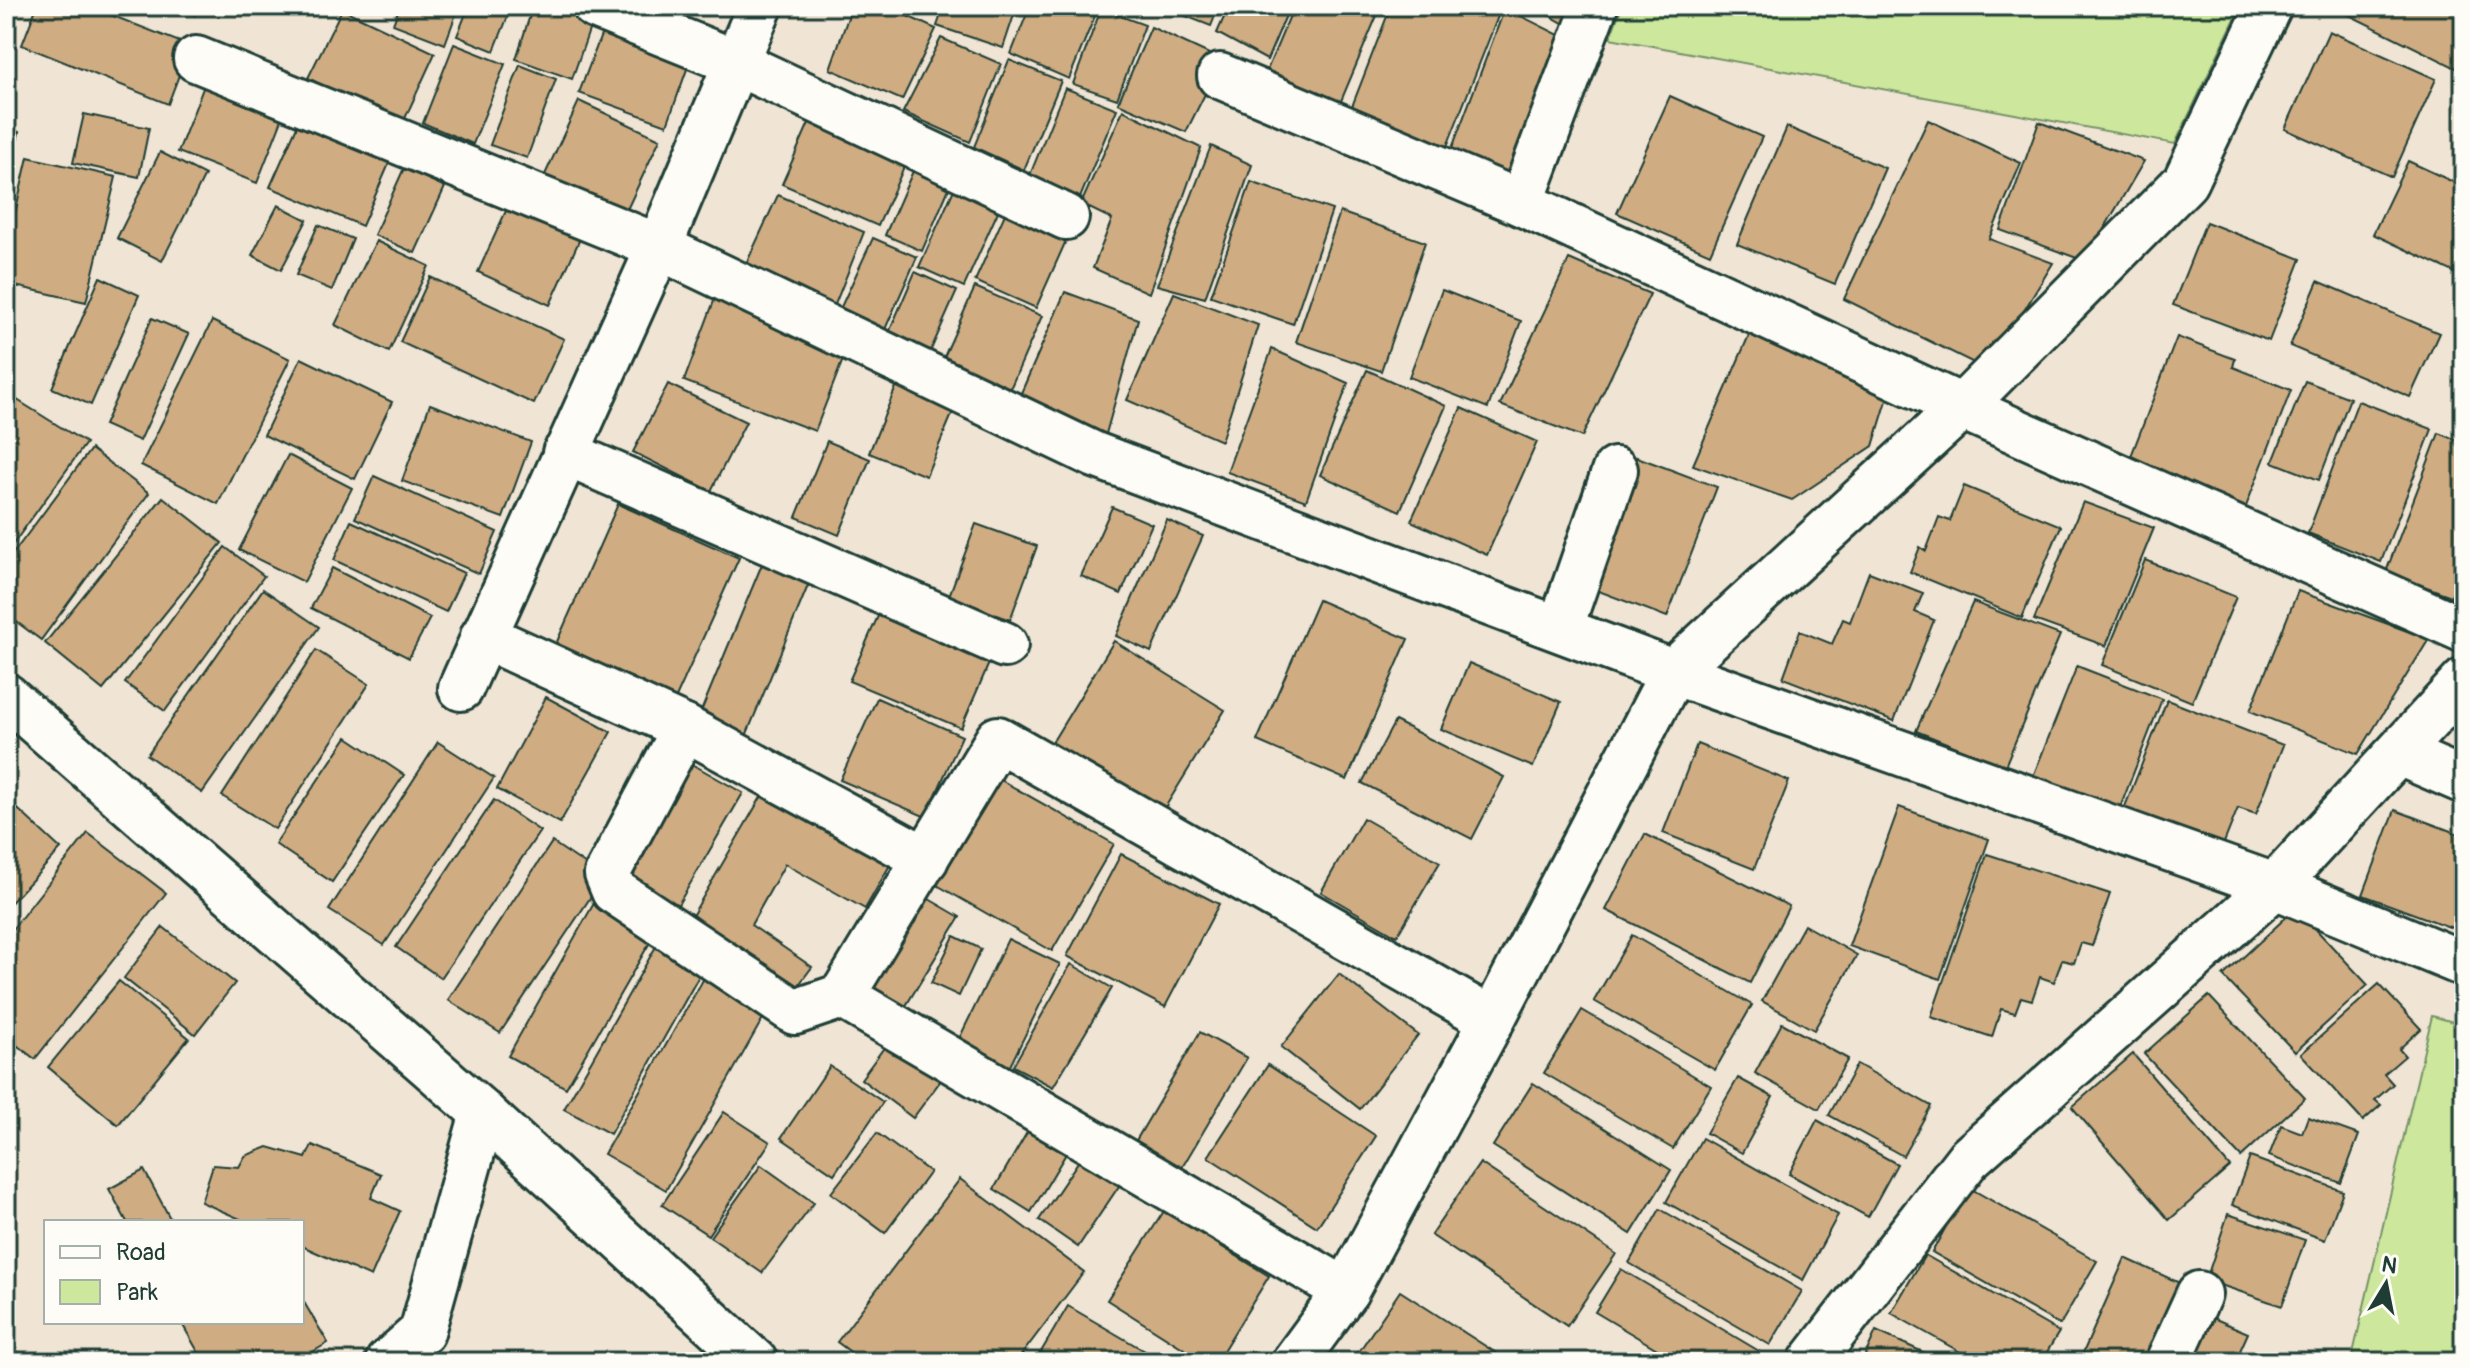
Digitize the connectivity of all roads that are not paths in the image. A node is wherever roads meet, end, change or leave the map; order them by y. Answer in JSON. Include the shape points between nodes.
{"nodes":[{"id":1,"x":595,"y":6,"type":"edge"},
{"id":2,"x":760,"y":6,"type":"edge"},
{"id":3,"x":1595,"y":6,"type":"edge"},
{"id":4,"x":2269,"y":6,"type":"edge"},
{"id":5,"x":196,"y":59,"type":"dead end"},
{"id":6,"x":737,"y":63,"type":"junction"},
{"id":7,"x":1220,"y":76,"type":"dead end"},
{"id":8,"x":1521,"y":203,"type":"junction"},
{"id":9,"x":1066,"y":217,"type":"dead end"},
{"id":10,"x":659,"y":247,"type":"junction"},
{"id":11,"x":1962,"y":407,"type":"junction"},
{"id":12,"x":565,"y":453,"type":"junction"},
{"id":13,"x":1615,"y":470,"type":"dead end"},
{"id":14,"x":1560,"y":629,"type":"junction"},
{"id":15,"x":2464,"y":630,"type":"edge"},
{"id":16,"x":483,"y":636,"type":"junction"},
{"id":17,"x":1005,"y":645,"type":"dead end"},
{"id":18,"x":1673,"y":672,"type":"junction"},
{"id":19,"x":2464,"y":681,"type":"edge"},
{"id":20,"x":461,"y":688,"type":"dead end"},
{"id":21,"x":6,"y":696,"type":"edge"},
{"id":22,"x":685,"y":728,"type":"junction"},
{"id":23,"x":2399,"y":753,"type":"junction"},
{"id":24,"x":2464,"y":781,"type":"edge"},
{"id":25,"x":926,"y":859,"type":"junction"},
{"id":26,"x":2275,"y":886,"type":"junction"},
{"id":27,"x":2464,"y":964,"type":"edge"},
{"id":28,"x":842,"y":996,"type":"junction"},
{"id":29,"x":1492,"y":1020,"type":"junction"},
{"id":30,"x":483,"y":1113,"type":"junction"},
{"id":31,"x":1346,"y":1291,"type":"junction"},
{"id":32,"x":2199,"y":1294,"type":"dead end"},
{"id":33,"x":388,"y":1362,"type":"edge"},
{"id":34,"x":755,"y":1362,"type":"edge"},
{"id":35,"x":1294,"y":1362,"type":"edge"},
{"id":36,"x":1811,"y":1362,"type":"edge"},
{"id":37,"x":2168,"y":1362,"type":"edge"}],
"edges":[{"from":1,"to":6,"type":"street"},
{"from":2,"to":6,"type":"street"},
{"from":3,"to":8,"type":"street"},
{"from":4,"to":11,"type":"street","via":[[2185,182]]},
{"from":5,"to":10,"type":"street"},
{"from":6,"to":9,"type":"street"},
{"from":6,"to":10,"type":"street"},
{"from":7,"to":8,"type":"street"},
{"from":8,"to":11,"type":"street"},
{"from":10,"to":12,"type":"street"},
{"from":10,"to":14,"type":"street","via":[[1095,455]]},
{"from":11,"to":15,"type":"street"},
{"from":11,"to":18,"type":"street"},
{"from":12,"to":16,"type":"street"},
{"from":12,"to":17,"type":"street"},
{"from":13,"to":14,"type":"street"},
{"from":14,"to":18,"type":"street"},
{"from":16,"to":20,"type":"street"},
{"from":16,"to":22,"type":"street"},
{"from":18,"to":26,"type":"street"},
{"from":18,"to":29,"type":"street"},
{"from":19,"to":23,"type":"street"},
{"from":21,"to":30,"type":"street"},
{"from":22,"to":25,"type":"street"},
{"from":22,"to":28,"type":"street","via":[[607,874],[614,891],[795,1012]]},
{"from":23,"to":24,"type":"street"},
{"from":23,"to":26,"type":"street"},
{"from":25,"to":28,"type":"street"},
{"from":25,"to":29,"type":"street","via":[[998,739]]},
{"from":26,"to":27,"type":"street"},
{"from":26,"to":36,"type":"street","via":[[1968,1159]]},
{"from":28,"to":31,"type":"street"},
{"from":29,"to":31,"type":"street"},
{"from":30,"to":33,"type":"street","via":[[422,1332]]},
{"from":30,"to":34,"type":"street"},
{"from":31,"to":35,"type":"street"},
{"from":32,"to":37,"type":"street"}]}
